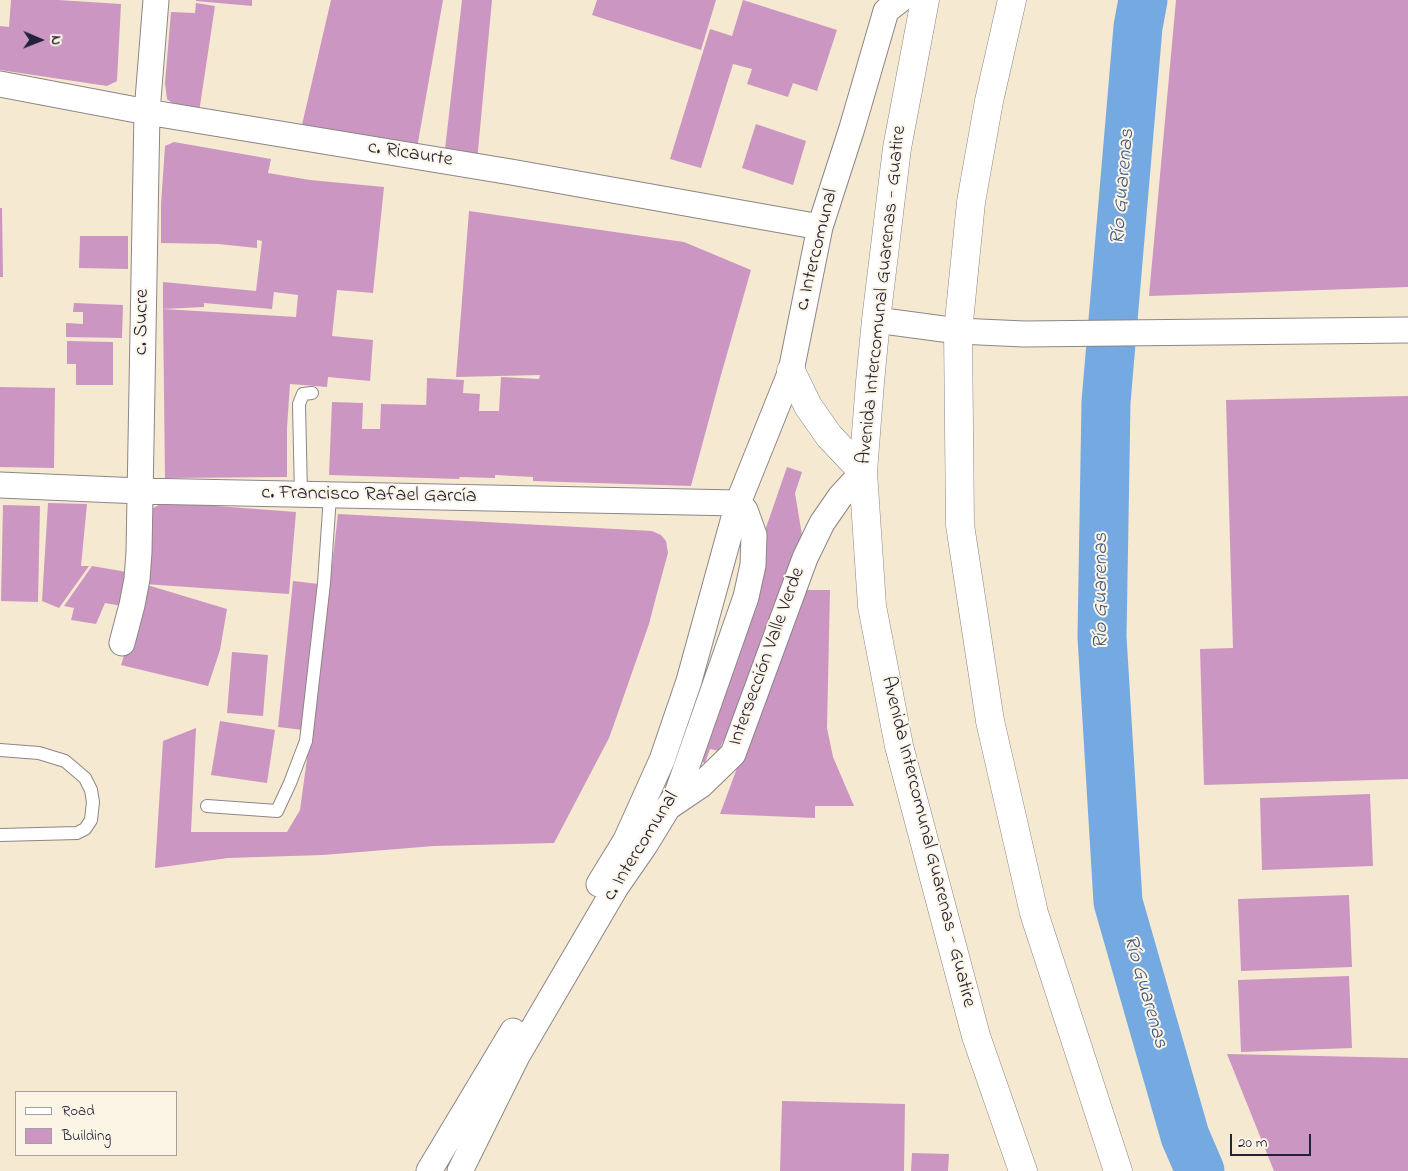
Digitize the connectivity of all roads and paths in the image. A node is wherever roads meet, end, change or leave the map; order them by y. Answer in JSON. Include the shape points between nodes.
{"nodes":[{"id":1,"x":156,"y":0,"type":"edge"},
{"id":2,"x":900,"y":0,"type":"edge"},
{"id":3,"x":925,"y":0,"type":"edge"},
{"id":4,"x":1012,"y":0,"type":"edge"},
{"id":5,"x":0,"y":84,"type":"edge"},
{"id":6,"x":147,"y":112,"type":"junction"},
{"id":7,"x":820,"y":227,"type":"junction"},
{"id":8,"x":876,"y":320,"type":"junction"},
{"id":9,"x":1408,"y":330,"type":"edge"},
{"id":10,"x":958,"y":331,"type":"junction"},
{"id":11,"x":791,"y":371,"type":"junction"},
{"id":12,"x":312,"y":393,"type":"dead end"},
{"id":13,"x":863,"y":472,"type":"junction"},
{"id":14,"x":0,"y":485,"type":"edge"},
{"id":15,"x":140,"y":491,"type":"junction"},
{"id":16,"x":301,"y":495,"type":"junction"},
{"id":17,"x":330,"y":496,"type":"junction"},
{"id":18,"x":738,"y":503,"type":"junction"},
{"id":19,"x":122,"y":643,"type":"dead end"},
{"id":20,"x":0,"y":750,"type":"edge"},
{"id":21,"x":207,"y":806,"type":"dead end"},
{"id":22,"x":666,"y":809,"type":"junction"},
{"id":23,"x":0,"y":835,"type":"edge"},
{"id":24,"x":626,"y":840,"type":"junction"},
{"id":25,"x":429,"y":1171,"type":"edge"},
{"id":26,"x":460,"y":1171,"type":"edge"},
{"id":27,"x":1024,"y":1171,"type":"edge"},
{"id":28,"x":1118,"y":1171,"type":"edge"}],
"edges":[{"from":1,"to":6,"type":"street","name":"c. Sucre"},
{"from":2,"to":7,"type":"street","name":"c. Intercomunal","via":[[886,11]]},
{"from":3,"to":8,"type":"main road","name":"Avenida Intercomunal Guarenas - Guatire","via":[[897,148]]},
{"from":4,"to":10,"type":"main road","via":[[971,202]]},
{"from":5,"to":6,"type":"street","name":"c. Ricaurte"},
{"from":6,"to":7,"type":"street","name":"c. Ricaurte"},
{"from":6,"to":15,"type":"street","name":"c. Sucre"},
{"from":7,"to":11,"type":"street","name":"c. Intercomunal"},
{"from":8,"to":10,"type":"street"},
{"from":8,"to":13,"type":"main road","name":"Avenida Intercomunal Guarenas - Guatire"},
{"from":9,"to":10,"type":"street","via":[[1024,334]]},
{"from":10,"to":28,"type":"main road","via":[[960,525],[990,721],[1034,913]]},
{"from":11,"to":13,"type":"main road","via":[[808,406],[829,436]]},
{"from":11,"to":18,"type":"street","name":"c. Intercomunal"},
{"from":12,"to":16,"type":"lane","via":[[304,394],[299,404]]},
{"from":13,"to":22,"type":"street","name":"Intersección Valle Verde","via":[[840,496],[805,558],[732,754],[701,785]]},
{"from":13,"to":27,"type":"main road","name":"Avenida Intercomunal Guarenas - Guatire","via":[[872,606],[899,746],[976,1036]]},
{"from":14,"to":15,"type":"street","name":"c. Francisco Rafael García"},
{"from":15,"to":16,"type":"street","name":"c. Francisco Rafael García"},
{"from":15,"to":19,"type":"street","name":"c. Sucre","via":[[137,580]]},
{"from":16,"to":17,"type":"street","name":"c. Francisco Rafael García"},
{"from":17,"to":18,"type":"street","name":"c. Francisco Rafael García"},
{"from":17,"to":21,"type":"lane","via":[[324,583],[306,741],[290,783],[277,811]]},
{"from":18,"to":22,"type":"street","name":"c. Intercomunal","via":[[745,510],[754,535],[746,597],[677,794]]},
{"from":18,"to":24,"type":"street","name":"c. Intercomunal","via":[[689,681],[662,760]]},
{"from":20,"to":23,"type":"lane","via":[[39,752],[65,762],[85,778],[93,802],[90,820],[85,829],[77,833]]},
{"from":22,"to":24,"type":"street","name":"Intersección Valle Verde"},
{"from":22,"to":26,"type":"street","name":"c. Intercomunal","via":[[616,887],[517,1056]]},
{"from":24,"to":25,"type":"street","name":"c. Intercomunal"}]}
